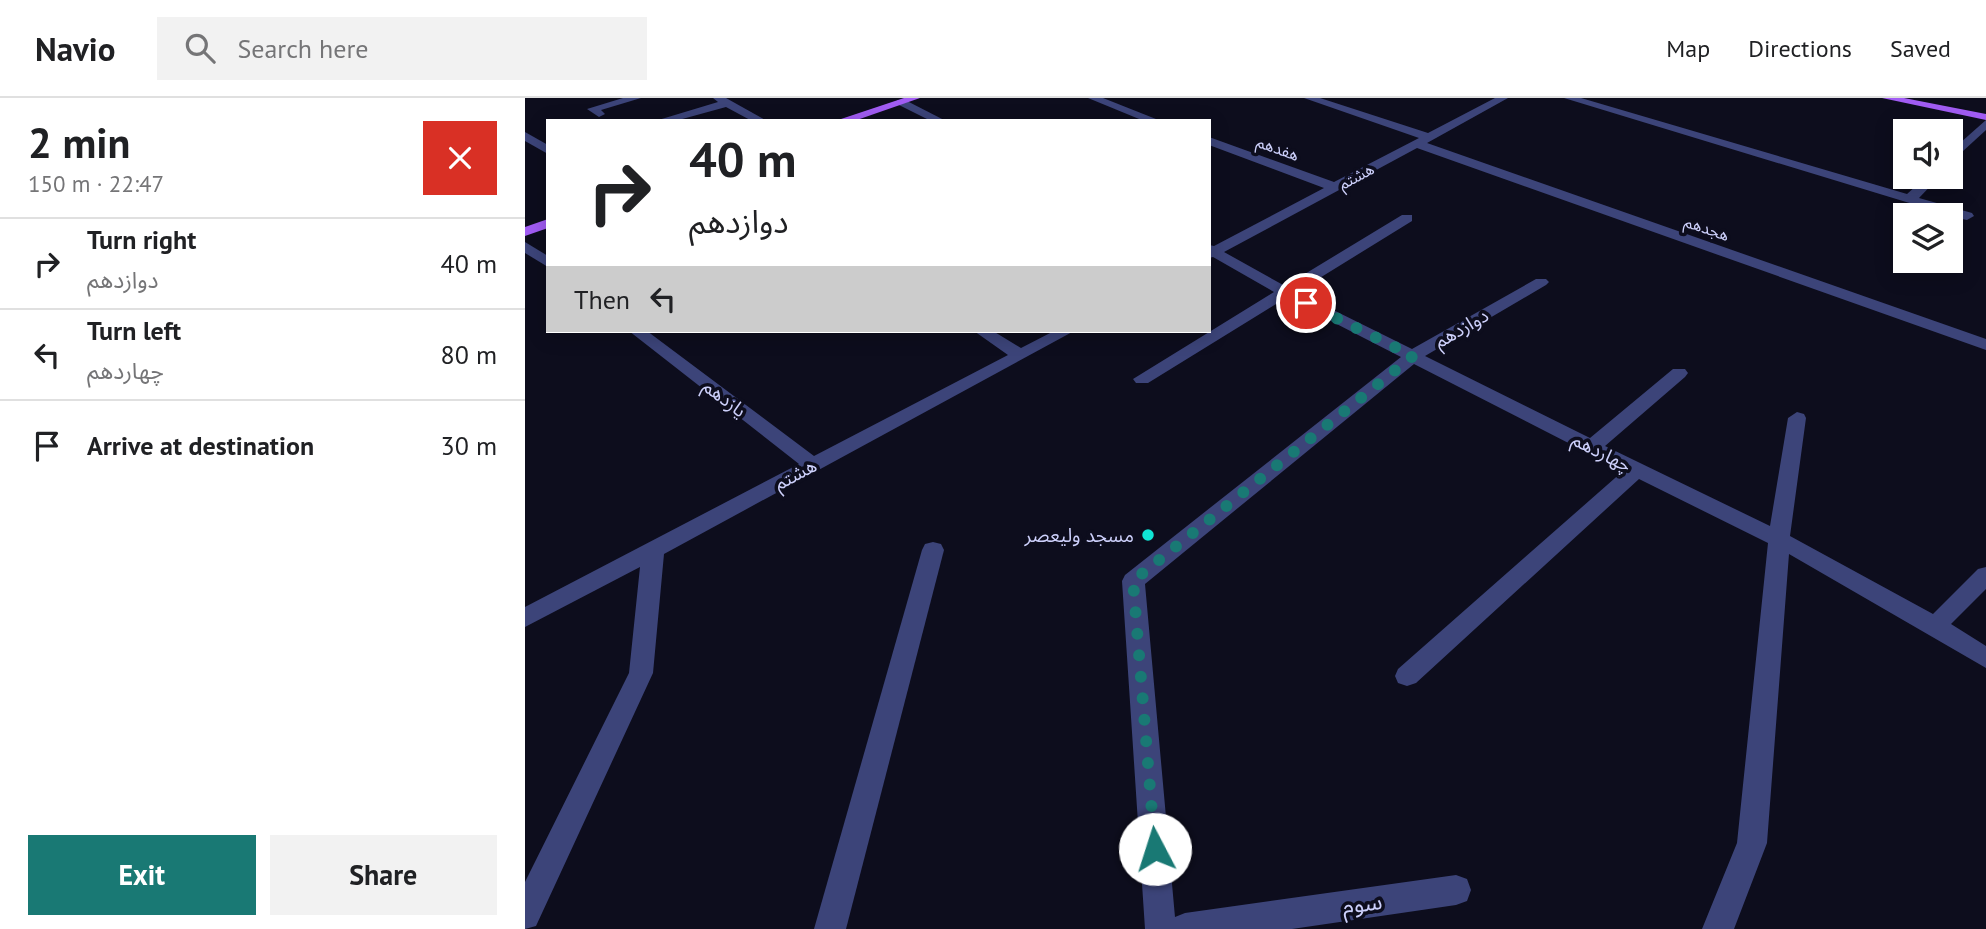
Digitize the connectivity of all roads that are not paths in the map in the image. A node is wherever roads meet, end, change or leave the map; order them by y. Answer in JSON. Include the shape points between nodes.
{"nodes":[{"id":1,"x":636,"y":98,"type":"edge"},
{"id":2,"x":915,"y":98,"type":"edge"},
{"id":3,"x":1093,"y":98,"type":"edge"},
{"id":4,"x":1309,"y":98,"type":"edge"},
{"id":5,"x":1503,"y":98,"type":"edge"},
{"id":6,"x":1569,"y":98,"type":"edge"},
{"id":7,"x":1887,"y":98,"type":"edge"},
{"id":8,"x":727,"y":100,"type":"edge"},
{"id":9,"x":901,"y":102,"type":"junction"},
{"id":10,"x":599,"y":114,"type":"dead end"},
{"id":11,"x":1986,"y":117,"type":"edge"},
{"id":12,"x":667,"y":119,"type":"edge"},
{"id":13,"x":758,"y":119,"type":"edge"},
{"id":14,"x":847,"y":119,"type":"edge"},
{"id":15,"x":936,"y":119,"type":"edge"},
{"id":16,"x":1150,"y":119,"type":"edge"},
{"id":17,"x":1986,"y":123,"type":"edge"},
{"id":18,"x":525,"y":136,"type":"edge"},
{"id":19,"x":1423,"y":141,"type":"junction"},
{"id":20,"x":1211,"y":142,"type":"edge"},
{"id":21,"x":1963,"y":146,"type":"edge"},
{"id":22,"x":546,"y":149,"type":"edge"},
{"id":23,"x":1335,"y":187,"type":"junction"},
{"id":24,"x":1921,"y":189,"type":"edge"},
{"id":25,"x":1912,"y":198,"type":"junction"},
{"id":26,"x":1967,"y":216,"type":"dead end"},
{"id":27,"x":1407,"y":218,"type":"dead end"},
{"id":28,"x":546,"y":224,"type":"edge"},
{"id":29,"x":525,"y":232,"type":"edge"},
{"id":30,"x":525,"y":246,"type":"edge"},
{"id":31,"x":1211,"y":252,"type":"edge"},
{"id":32,"x":546,"y":262,"type":"edge"},
{"id":33,"x":1541,"y":282,"type":"dead end"},
{"id":34,"x":1285,"y":292,"type":"junction"},
{"id":35,"x":640,"y":333,"type":"edge"},
{"id":36,"x":985,"y":333,"type":"edge"},
{"id":37,"x":1062,"y":333,"type":"edge"},
{"id":38,"x":1984,"y":342,"type":"edge"},
{"id":39,"x":1020,"y":355,"type":"junction"},
{"id":40,"x":1413,"y":356,"type":"junction"},
{"id":41,"x":1679,"y":373,"type":"dead end"},
{"id":42,"x":1142,"y":379,"type":"dead end"},
{"id":43,"x":1797,"y":418,"type":"dead end"},
{"id":44,"x":1592,"y":447,"type":"junction"},
{"id":45,"x":813,"y":465,"type":"junction"},
{"id":46,"x":1637,"y":470,"type":"junction"},
{"id":47,"x":1779,"y":539,"type":"junction"},
{"id":48,"x":653,"y":550,"type":"junction"},
{"id":49,"x":933,"y":550,"type":"dead end"},
{"id":50,"x":1986,"y":575,"type":"edge"},
{"id":51,"x":525,"y":618,"type":"edge"},
{"id":52,"x":1935,"y":626,"type":"junction"},
{"id":53,"x":1986,"y":658,"type":"edge"},
{"id":54,"x":1407,"y":676,"type":"dead end"},
{"id":55,"x":1456,"y":890,"type":"dead end"},
{"id":56,"x":525,"y":915,"type":"edge"},
{"id":57,"x":830,"y":929,"type":"edge"},
{"id":58,"x":1161,"y":929,"type":"edge"},
{"id":59,"x":1185,"y":929,"type":"edge"},
{"id":60,"x":1719,"y":929,"type":"edge"}],
"edges":[{"from":1,"to":10,"type":"street","via":[[593,109]]},
{"from":2,"to":9,"type":"main road"},
{"from":3,"to":16,"type":"street"},
{"from":4,"to":19,"type":"street","name":"هجدهم"},
{"from":5,"to":19,"type":"street","name":"هشتم"},
{"from":6,"to":25,"type":"street"},
{"from":7,"to":11,"type":"main road"},
{"from":8,"to":12,"type":"street"},
{"from":8,"to":13,"type":"street"},
{"from":9,"to":14,"type":"main road"},
{"from":9,"to":15,"type":"street"},
{"from":17,"to":21,"type":"street"},
{"from":18,"to":22,"type":"street"},
{"from":19,"to":23,"type":"street","name":"هشتم"},
{"from":19,"to":38,"type":"street","name":"هجدهم"},
{"from":20,"to":23,"type":"street","name":"هفدهم"},
{"from":23,"to":31,"type":"street","name":"هشتم"},
{"from":24,"to":25,"type":"street"},
{"from":25,"to":26,"type":"street"},
{"from":27,"to":34,"type":"street"},
{"from":28,"to":29,"type":"main road"},
{"from":30,"to":32,"type":"street"},
{"from":31,"to":34,"type":"street","name":"چهاردهم"},
{"from":33,"to":40,"type":"street","name":"دوازدهم"},
{"from":34,"to":40,"type":"street","name":"چهاردهم"},
{"from":34,"to":42,"type":"street"},
{"from":35,"to":45,"type":"street","name":"یازدهم"},
{"from":36,"to":39,"type":"street"},
{"from":37,"to":39,"type":"street","name":"هشتم"},
{"from":39,"to":45,"type":"street","name":"هشتم"},
{"from":40,"to":44,"type":"street","name":"چهاردهم"},
{"from":40,"to":58,"type":"street","name":"دوازدهم","via":[[1133,581]]},
{"from":41,"to":44,"type":"street"},
{"from":43,"to":47,"type":"street"},
{"from":44,"to":46,"type":"street","name":"چهاردهم"},
{"from":45,"to":48,"type":"street","name":"هشتم"},
{"from":46,"to":47,"type":"street","name":"چهاردهم"},
{"from":46,"to":54,"type":"street"},
{"from":47,"to":52,"type":"street","name":"چهاردهم"},
{"from":47,"to":60,"type":"street","via":[[1752,843]]},
{"from":48,"to":51,"type":"street","name":"هشتم"},
{"from":48,"to":56,"type":"street","via":[[641,673]]},
{"from":49,"to":57,"type":"street"},
{"from":50,"to":52,"type":"street"},
{"from":52,"to":53,"type":"street","name":"چهاردهم"},
{"from":55,"to":59,"type":"street","name":"سوم"}]}
